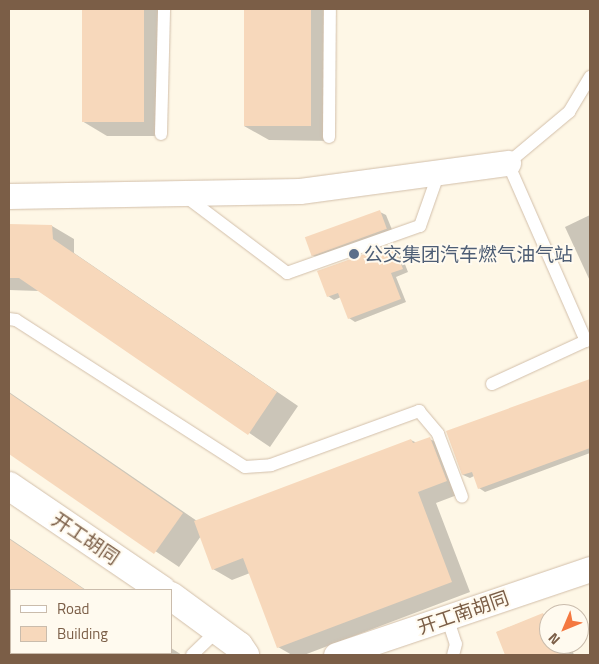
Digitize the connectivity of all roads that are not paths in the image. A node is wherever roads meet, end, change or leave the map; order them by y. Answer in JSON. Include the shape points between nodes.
{"nodes":[{"id":1,"x":164,"y":9,"type":"edge"},
{"id":2,"x":330,"y":9,"type":"edge"},
{"id":3,"x":590,"y":76,"type":"edge"},
{"id":4,"x":161,"y":134,"type":"dead end"},
{"id":5,"x":329,"y":137,"type":"dead end"},
{"id":6,"x":508,"y":163,"type":"junction"},
{"id":7,"x":439,"y":172,"type":"junction"},
{"id":8,"x":181,"y":193,"type":"junction"},
{"id":9,"x":9,"y":196,"type":"edge"},
{"id":10,"x":9,"y":320,"type":"edge"},
{"id":11,"x":588,"y":340,"type":"edge"},
{"id":12,"x":492,"y":384,"type":"dead end"},
{"id":13,"x":9,"y":486,"type":"edge"},
{"id":14,"x":462,"y":496,"type":"dead end"},
{"id":15,"x":590,"y":569,"type":"edge"},
{"id":16,"x":161,"y":589,"type":"edge"},
{"id":17,"x":172,"y":597,"type":"edge"},
{"id":18,"x":447,"y":617,"type":"junction"},
{"id":19,"x":218,"y":630,"type":"junction"},
{"id":20,"x":192,"y":655,"type":"edge"},
{"id":21,"x":245,"y":655,"type":"edge"},
{"id":22,"x":336,"y":655,"type":"edge"},
{"id":23,"x":453,"y":655,"type":"edge"}],
"edges":[{"from":1,"to":4,"type":"lane"},
{"from":2,"to":5,"type":"lane"},
{"from":3,"to":6,"type":"lane","via":[[569,112]]},
{"from":6,"to":7,"type":"street"},
{"from":6,"to":11,"type":"lane"},
{"from":7,"to":8,"type":"street","via":[[300,191]]},
{"from":7,"to":8,"type":"lane","via":[[420,226],[287,273]]},
{"from":8,"to":9,"type":"street"},
{"from":10,"to":14,"type":"lane","via":[[16,320],[245,468],[271,465],[419,411],[438,434]]},
{"from":11,"to":12,"type":"lane"},
{"from":13,"to":16,"type":"street","name":"开工胡同"},
{"from":15,"to":18,"type":"street","name":"开工南胡同"},
{"from":17,"to":19,"type":"street"},
{"from":18,"to":22,"type":"street","name":"开工南胡同"},
{"from":18,"to":23,"type":"lane","via":[[456,644]]},
{"from":19,"to":20,"type":"lane"},
{"from":19,"to":21,"type":"street"}]}
